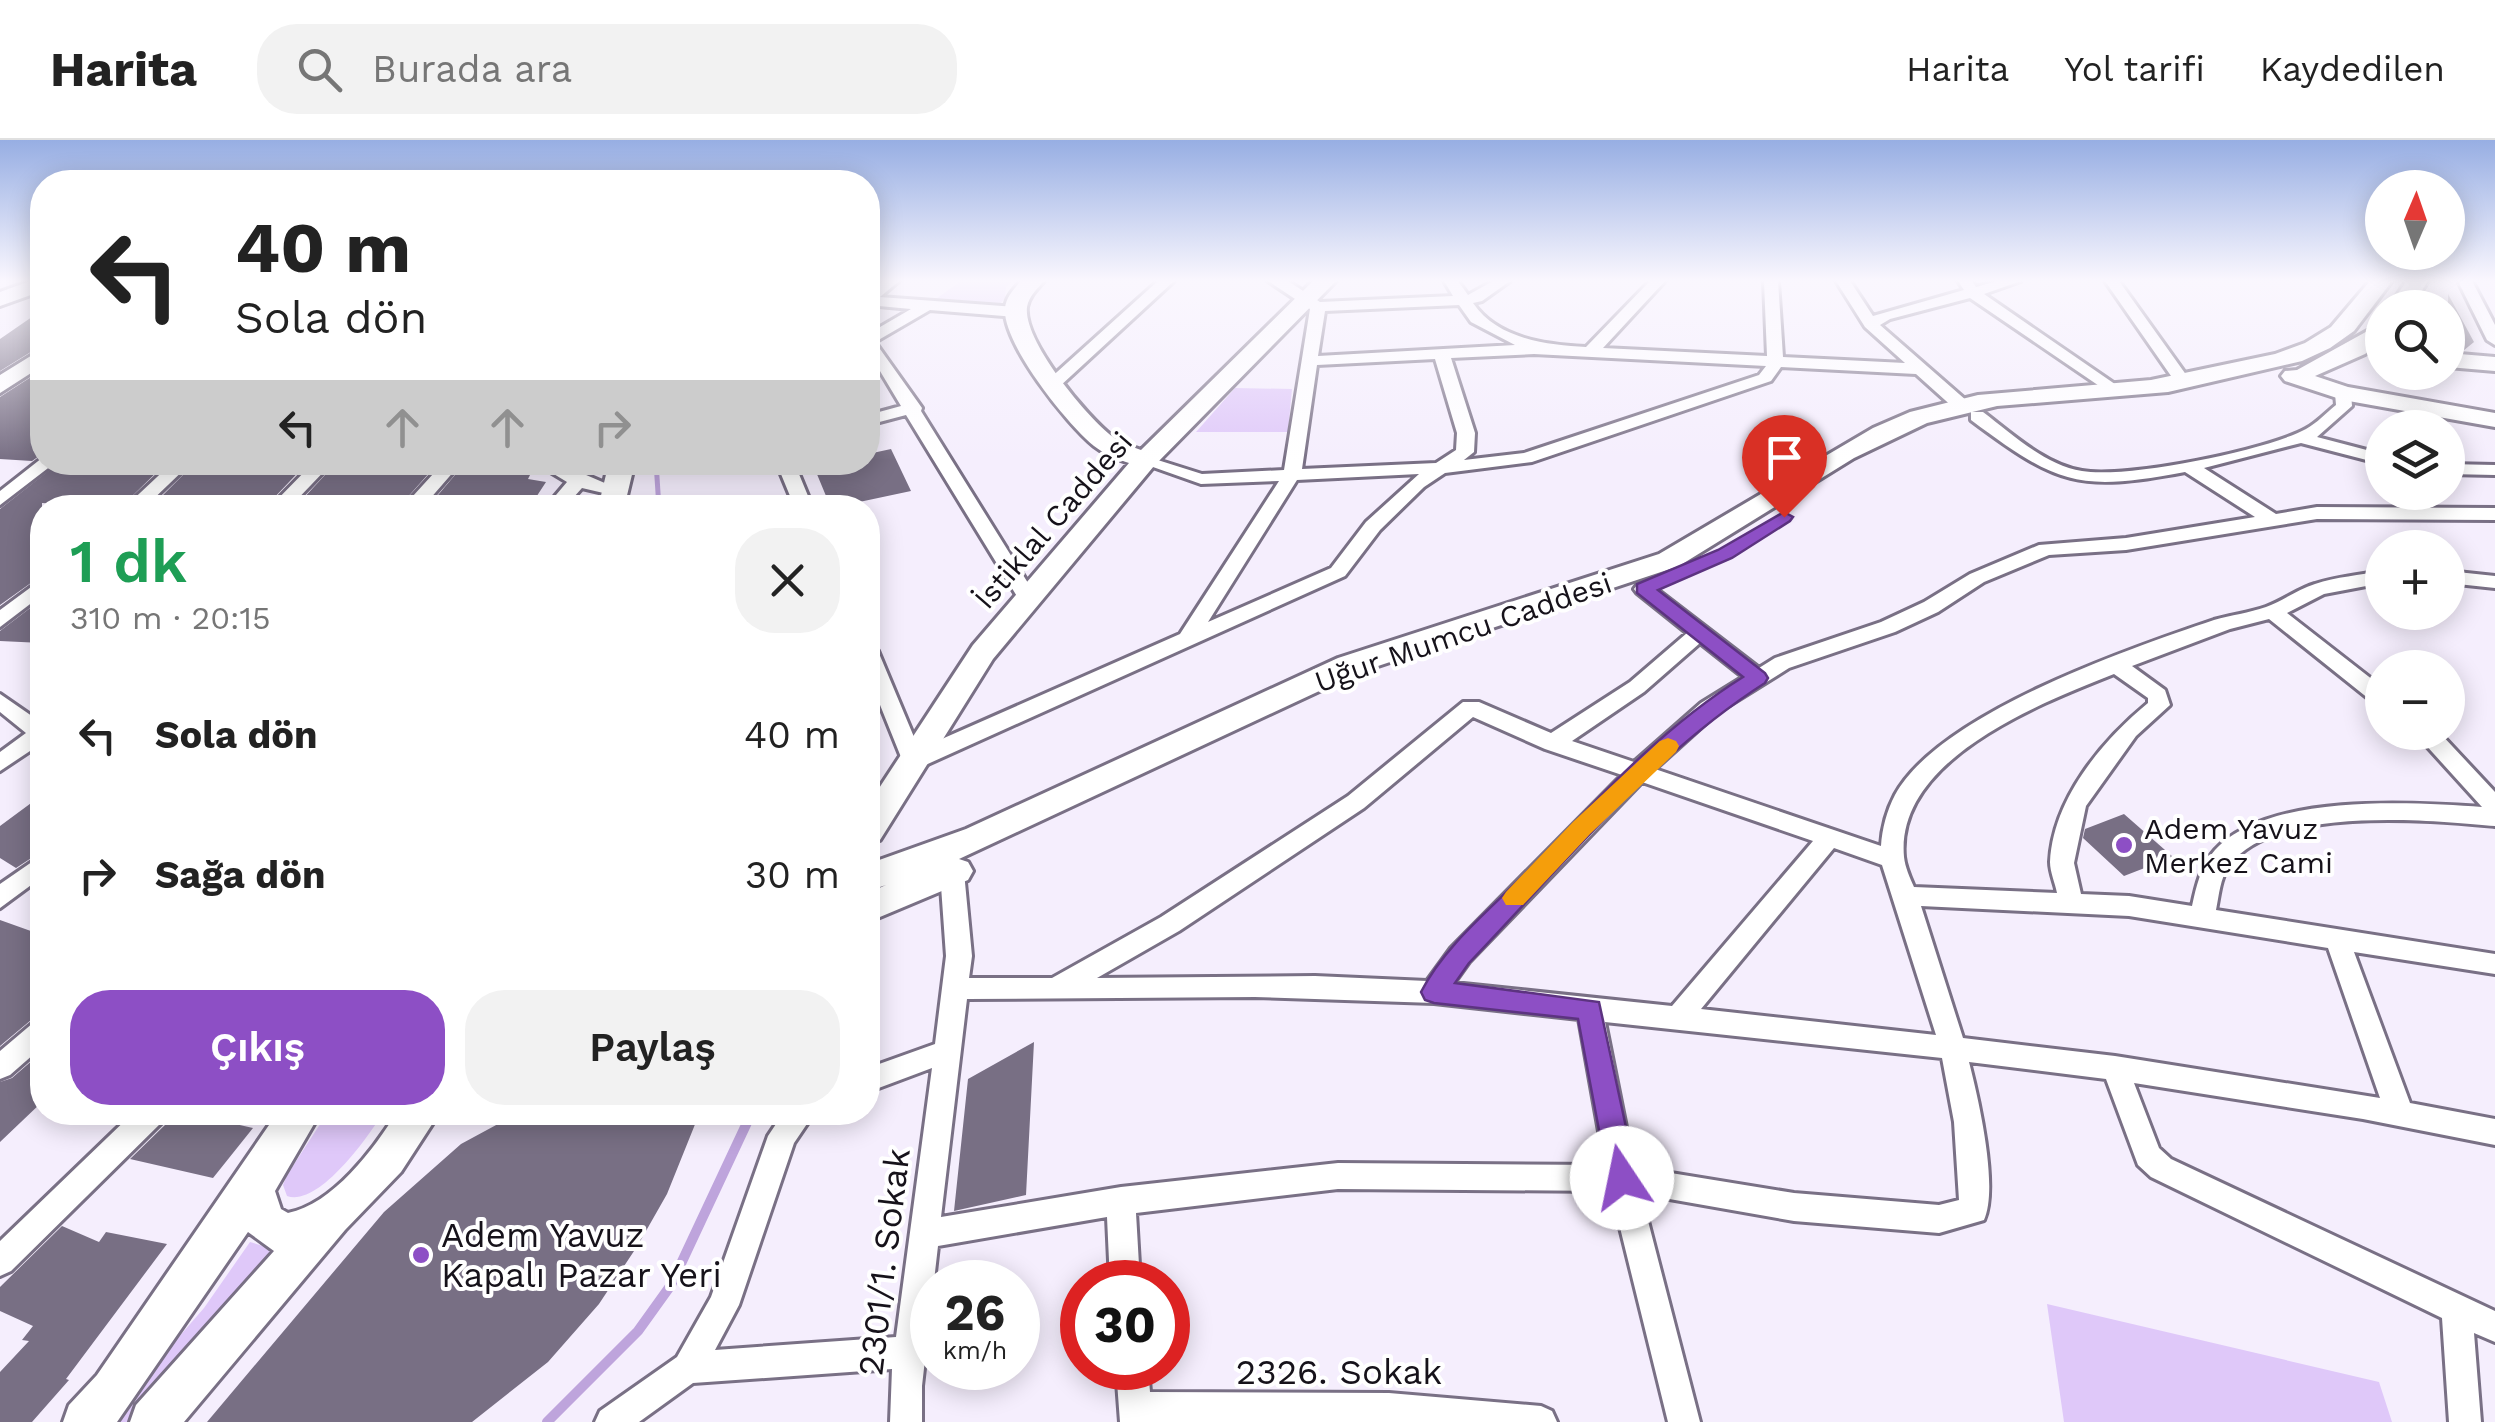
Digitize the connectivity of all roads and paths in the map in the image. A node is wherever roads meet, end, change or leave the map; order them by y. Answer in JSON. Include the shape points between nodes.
{"nodes":[{"id":1,"x":1023,"y":341,"type":"edge"},
{"id":2,"x":1101,"y":341,"type":"edge"},
{"id":3,"x":1271,"y":341,"type":"edge"},
{"id":4,"x":1310,"y":341,"type":"edge"},
{"id":5,"x":1520,"y":341,"type":"edge"},
{"id":6,"x":1601,"y":341,"type":"edge"},
{"id":7,"x":1774,"y":341,"type":"edge"},
{"id":8,"x":1889,"y":341,"type":"edge"},
{"id":9,"x":2046,"y":341,"type":"edge"},
{"id":10,"x":2154,"y":341,"type":"edge"},
{"id":11,"x":2327,"y":341,"type":"edge"},
{"id":12,"x":2332,"y":341,"type":"edge"},
{"id":13,"x":1534,"y":348,"type":"junction"},
{"id":14,"x":2365,"y":350,"type":"edge"},
{"id":15,"x":1590,"y":352,"type":"junction"},
{"id":16,"x":2365,"y":353,"type":"edge"},
{"id":17,"x":1442,"y":356,"type":"junction"},
{"id":18,"x":880,"y":357,"type":"edge"},
{"id":19,"x":1310,"y":361,"type":"junction"},
{"id":20,"x":2465,"y":361,"type":"edge"},
{"id":21,"x":1775,"y":364,"type":"junction"},
{"id":22,"x":2495,"y":364,"type":"edge"},
{"id":23,"x":30,"y":365,"type":"edge"},
{"id":24,"x":1921,"y":369,"type":"junction"},
{"id":25,"x":2293,"y":376,"type":"junction"},
{"id":26,"x":2184,"y":383,"type":"junction"},
{"id":27,"x":1053,"y":384,"type":"junction"},
{"id":28,"x":0,"y":386,"type":"edge"},
{"id":29,"x":2117,"y":391,"type":"junction"},
{"id":30,"x":2343,"y":393,"type":"junction"},
{"id":31,"x":914,"y":408,"type":"junction"},
{"id":32,"x":1969,"y":411,"type":"junction"},
{"id":33,"x":880,"y":417,"type":"edge"},
{"id":34,"x":2495,"y":420,"type":"edge"},
{"id":35,"x":2297,"y":438,"type":"junction"},
{"id":36,"x":2365,"y":455,"type":"edge"},
{"id":37,"x":1145,"y":461,"type":"junction"},
{"id":38,"x":2187,"y":465,"type":"junction"},
{"id":39,"x":1445,"y":468,"type":"junction"},
{"id":40,"x":2465,"y":469,"type":"edge"},
{"id":41,"x":2495,"y":470,"type":"edge"},
{"id":42,"x":1292,"y":474,"type":"junction"},
{"id":43,"x":32,"y":475,"type":"edge"},
{"id":44,"x":170,"y":475,"type":"edge"},
{"id":45,"x":312,"y":475,"type":"edge"},
{"id":46,"x":442,"y":475,"type":"edge"},
{"id":47,"x":567,"y":475,"type":"edge"},
{"id":48,"x":578,"y":481,"type":"junction"},
{"id":49,"x":148,"y":495,"type":"edge"},
{"id":50,"x":292,"y":495,"type":"edge"},
{"id":51,"x":424,"y":495,"type":"edge"},
{"id":52,"x":566,"y":495,"type":"edge"},
{"id":53,"x":604,"y":495,"type":"edge"},
{"id":54,"x":0,"y":500,"type":"edge"},
{"id":55,"x":2495,"y":514,"type":"edge"},
{"id":56,"x":2272,"y":520,"type":"junction"},
{"id":57,"x":2465,"y":579,"type":"edge"},
{"id":58,"x":2365,"y":580,"type":"edge"},
{"id":59,"x":2495,"y":582,"type":"edge"},
{"id":60,"x":1644,"y":588,"type":"junction"},
{"id":61,"x":30,"y":595,"type":"edge"},
{"id":62,"x":1028,"y":598,"type":"junction"},
{"id":63,"x":2272,"y":612,"type":"junction"},
{"id":64,"x":0,"y":620,"type":"edge"},
{"id":65,"x":1701,"y":632,"type":"junction"},
{"id":66,"x":1185,"y":643,"type":"junction"},
{"id":67,"x":2116,"y":665,"type":"junction"},
{"id":68,"x":1758,"y":678,"type":"junction"},
{"id":69,"x":880,"y":681,"type":"edge"},
{"id":70,"x":2365,"y":685,"type":"edge"},
{"id":71,"x":0,"y":701,"type":"edge"},
{"id":72,"x":30,"y":724,"type":"edge"},
{"id":73,"x":30,"y":742,"type":"edge"},
{"id":74,"x":1552,"y":743,"type":"junction"},
{"id":75,"x":2443,"y":750,"type":"edge"},
{"id":76,"x":913,"y":761,"type":"junction"},
{"id":77,"x":0,"y":763,"type":"edge"},
{"id":78,"x":1637,"y":774,"type":"junction"},
{"id":79,"x":2495,"y":808,"type":"edge"},
{"id":80,"x":880,"y":813,"type":"edge"},
{"id":81,"x":2495,"y":817,"type":"edge"},
{"id":82,"x":1828,"y":839,"type":"junction"},
{"id":83,"x":1892,"y":859,"type":"junction"},
{"id":84,"x":952,"y":872,"type":"junction"},
{"id":85,"x":30,"y":874,"type":"edge"},
{"id":86,"x":880,"y":874,"type":"edge"},
{"id":87,"x":1904,"y":896,"type":"junction"},
{"id":88,"x":0,"y":898,"type":"edge"},
{"id":89,"x":880,"y":903,"type":"edge"},
{"id":90,"x":2070,"y":903,"type":"junction"},
{"id":91,"x":2202,"y":918,"type":"junction"},
{"id":92,"x":2337,"y":939,"type":"junction"},
{"id":93,"x":2495,"y":964,"type":"edge"},
{"id":94,"x":955,"y":988,"type":"junction"},
{"id":95,"x":1052,"y":991,"type":"junction"},
{"id":96,"x":1434,"y":992,"type":"junction"},
{"id":97,"x":1590,"y":1010,"type":"junction"},
{"id":98,"x":1676,"y":1018,"type":"junction"},
{"id":99,"x":30,"y":1041,"type":"edge"},
{"id":100,"x":1951,"y":1048,"type":"junction"},
{"id":101,"x":948,"y":1051,"type":"junction"},
{"id":102,"x":0,"y":1067,"type":"edge"},
{"id":103,"x":2115,"y":1068,"type":"junction"},
{"id":104,"x":880,"y":1076,"type":"edge"},
{"id":105,"x":2400,"y":1112,"type":"junction"},
{"id":106,"x":140,"y":1125,"type":"edge"},
{"id":107,"x":293,"y":1125,"type":"edge"},
{"id":108,"x":411,"y":1125,"type":"edge"},
{"id":109,"x":432,"y":1125,"type":"edge"},
{"id":110,"x":791,"y":1125,"type":"edge"},
{"id":111,"x":2495,"y":1132,"type":"edge"},
{"id":112,"x":384,"y":1165,"type":"junction"},
{"id":113,"x":1622,"y":1178,"type":"junction"},
{"id":114,"x":253,"y":1189,"type":"junction"},
{"id":115,"x":1121,"y":1202,"type":"junction"},
{"id":116,"x":330,"y":1218,"type":"junction"},
{"id":117,"x":925,"y":1234,"type":"junction"},
{"id":118,"x":0,"y":1260,"type":"edge"},
{"id":119,"x":922,"y":1260,"type":"edge"},
{"id":120,"x":1124,"y":1260,"type":"edge"},
{"id":121,"x":2457,"y":1307,"type":"junction"},
{"id":122,"x":2495,"y":1326,"type":"edge"},
{"id":123,"x":910,"y":1352,"type":"joint"},
{"id":124,"x":688,"y":1368,"type":"junction"},
{"id":125,"x":906,"y":1386,"type":"junction"},
{"id":126,"x":1134,"y":1390,"type":"edge"},
{"id":127,"x":1136,"y":1415,"type":"edge"},
{"id":128,"x":1326,"y":1415,"type":"edge"},
{"id":129,"x":86,"y":1422,"type":"edge"},
{"id":130,"x":153,"y":1422,"type":"edge"},
{"id":131,"x":611,"y":1422,"type":"edge"},
{"id":132,"x":886,"y":1422,"type":"edge"},
{"id":133,"x":906,"y":1422,"type":"edge"},
{"id":134,"x":1541,"y":1422,"type":"edge"},
{"id":135,"x":1684,"y":1422,"type":"edge"},
{"id":136,"x":2465,"y":1422,"type":"edge"}],
"edges":[{"from":1,"to":27,"type":"main road"},
{"from":2,"to":27,"type":"street"},
{"from":3,"to":37,"type":"main road","name":"İstiklal Caddesi"},
{"from":4,"to":19,"type":"street"},
{"from":5,"to":13,"type":"street"},
{"from":6,"to":15,"type":"street"},
{"from":7,"to":21,"type":"street"},
{"from":8,"to":24,"type":"street"},
{"from":9,"to":29,"type":"street"},
{"from":10,"to":26,"type":"street"},
{"from":11,"to":26,"type":"main road","name":"Uğur Mumcu Caddesi"},
{"from":12,"to":14,"type":"main road"},
{"from":13,"to":15,"type":"street"},
{"from":13,"to":17,"type":"street"},
{"from":15,"to":21,"type":"street"},
{"from":16,"to":25,"type":"main road","name":"Uğur Mumcu Caddesi"},
{"from":17,"to":19,"type":"street"},
{"from":17,"to":39,"type":"street","via":[[1466,433],[1465,452]]},
{"from":18,"to":31,"type":"street"},
{"from":19,"to":42,"type":"street"},
{"from":20,"to":22,"type":"main road"},
{"from":21,"to":24,"type":"street"},
{"from":21,"to":39,"type":"street","via":[[1765,378],[1526,458]]},
{"from":23,"to":28,"type":"main road"},
{"from":24,"to":32,"type":"street"},
{"from":25,"to":30,"type":"main road"},
{"from":25,"to":32,"type":"main road","name":"Uğur Mumcu Caddesi","via":[[2170,401]]},
{"from":26,"to":29,"type":"main road","name":"Uğur Mumcu Caddesi"},
{"from":27,"to":37,"type":"main road","via":[[1103,441]]},
{"from":29,"to":32,"type":"main road","name":"Uğur Mumcu Caddesi"},
{"from":30,"to":34,"type":"main road"},
{"from":30,"to":35,"type":"street","via":[[2344,406]]},
{"from":31,"to":33,"type":"street"},
{"from":31,"to":62,"type":"street"},
{"from":32,"to":38,"type":"street","via":[[2013,443],[2084,477]]},
{"from":32,"to":60,"type":"main road","name":"Uğur Mumcu Caddesi","via":[[1914,436],[1725,554]]},
{"from":32,"to":86,"type":"main road","name":"Uğur Mumcu Caddesi","via":[[1926,414],[1875,438],[1669,560],[1349,666],[961,845]]},
{"from":35,"to":36,"type":"street"},
{"from":35,"to":38,"type":"street"},
{"from":37,"to":42,"type":"street","via":[[1201,479]]},
{"from":37,"to":62,"type":"main road","name":"İstiklal Caddesi"},
{"from":38,"to":56,"type":"street"},
{"from":39,"to":42,"type":"street"},
{"from":39,"to":66,"type":"street","via":[[1373,526],[1338,572]]},
{"from":40,"to":41,"type":"street"},
{"from":42,"to":66,"type":"street"},
{"from":43,"to":54,"type":"street"},
{"from":44,"to":49,"type":"street"},
{"from":45,"to":50,"type":"street"},
{"from":46,"to":51,"type":"street"},
{"from":47,"to":48,"type":"street"},
{"from":48,"to":52,"type":"street"},
{"from":48,"to":53,"type":"street"},
{"from":55,"to":56,"type":"street","via":[[2356,512]]},
{"from":56,"to":68,"type":"street","via":[[2032,553],[1888,627],[1782,663]]},
{"from":57,"to":59,"type":"street"},
{"from":58,"to":63,"type":"street","via":[[2319,589]]},
{"from":60,"to":65,"type":"street"},
{"from":60,"to":84,"type":"main road","name":"Uğur Mumcu Caddesi","via":[[1350,684]]},
{"from":61,"to":64,"type":"street"},
{"from":62,"to":76,"type":"main road","name":"İstiklal Caddesi","via":[[983,652]]},
{"from":63,"to":67,"type":"street"},
{"from":63,"to":70,"type":"street"},
{"from":65,"to":68,"type":"street"},
{"from":65,"to":74,"type":"street","via":[[1637,686]]},
{"from":66,"to":76,"type":"street"},
{"from":67,"to":83,"type":"street","via":[[1962,738],[1905,796]]},
{"from":67,"to":90,"type":"street","via":[[2158,695],[2159,705],[2128,731],[2075,804],[2062,862]]},
{"from":68,"to":78,"type":"street","via":[[1709,708]]},
{"from":69,"to":76,"type":"street"},
{"from":71,"to":72,"type":"street"},
{"from":73,"to":77,"type":"street"},
{"from":74,"to":78,"type":"street"},
{"from":74,"to":95,"type":"street","via":[[1471,707],[1308,835]]},
{"from":75,"to":79,"type":"street"},
{"from":76,"to":80,"type":"main road","name":"İstiklal Caddesi"},
{"from":78,"to":82,"type":"street"},
{"from":78,"to":96,"type":"street","via":[[1460,956]]},
{"from":81,"to":91,"type":"street","via":[[2338,810],[2291,821],[2222,858]]},
{"from":82,"to":83,"type":"street"},
{"from":82,"to":98,"type":"street"},
{"from":83,"to":87,"type":"street"},
{"from":84,"to":89,"type":"main road","name":"Uğur Mumcu Caddesi"},
{"from":84,"to":94,"type":"street","name":"2301/1. Sokak"},
{"from":85,"to":88,"type":"street"},
{"from":87,"to":90,"type":"street"},
{"from":87,"to":100,"type":"street"},
{"from":90,"to":91,"type":"street"},
{"from":91,"to":92,"type":"street"},
{"from":92,"to":93,"type":"street"},
{"from":92,"to":105,"type":"street"},
{"from":94,"to":95,"type":"street"},
{"from":94,"to":101,"type":"street","name":"2301/1. Sokak"},
{"from":95,"to":96,"type":"street","via":[[1336,984]]},
{"from":96,"to":97,"type":"street"},
{"from":97,"to":98,"type":"street"},
{"from":97,"to":113,"type":"street"},
{"from":98,"to":100,"type":"street"},
{"from":99,"to":102,"type":"street"},
{"from":100,"to":103,"type":"street"},
{"from":100,"to":113,"type":"street","via":[[1976,1164],[1974,1210],[1940,1219],[1794,1207]]},
{"from":101,"to":104,"type":"street"},
{"from":101,"to":117,"type":"street","name":"2301/1. Sokak"},
{"from":103,"to":105,"type":"street"},
{"from":103,"to":121,"type":"street","via":[[2148,1156],[2162,1168]]},
{"from":105,"to":111,"type":"street"},
{"from":106,"to":118,"type":"street"},
{"from":107,"to":114,"type":"main road"},
{"from":108,"to":112,"type":"main road"},
{"from":109,"to":112,"type":"main road"},
{"from":110,"to":124,"type":"street","via":[[724,1305]]},
{"from":112,"to":116,"type":"main road"},
{"from":113,"to":115,"type":"street","via":[[1338,1176]]},
{"from":113,"to":135,"type":"street"},
{"from":114,"to":116,"type":"main road","via":[[257,1211],[278,1231],[312,1228]]},
{"from":114,"to":129,"type":"main road"},
{"from":115,"to":117,"type":"street"},
{"from":115,"to":120,"type":"street"},
{"from":116,"to":130,"type":"main road"},
{"from":117,"to":119,"type":"street","name":"2301/1. Sokak"},
{"from":121,"to":122,"type":"street"},
{"from":121,"to":136,"type":"street"},
{"from":123,"to":124,"type":"street"},
{"from":123,"to":125,"type":"street","name":"2301/1. Sokak"},
{"from":124,"to":131,"type":"street"},
{"from":125,"to":132,"type":"street"},
{"from":125,"to":133,"type":"street","name":"2301/1. Sokak"},
{"from":126,"to":127,"type":"street"},
{"from":127,"to":128,"type":"street","name":"2326. Sokak"},
{"from":128,"to":134,"type":"street","name":"2326. Sokak","via":[[1422,1410]]}]}
